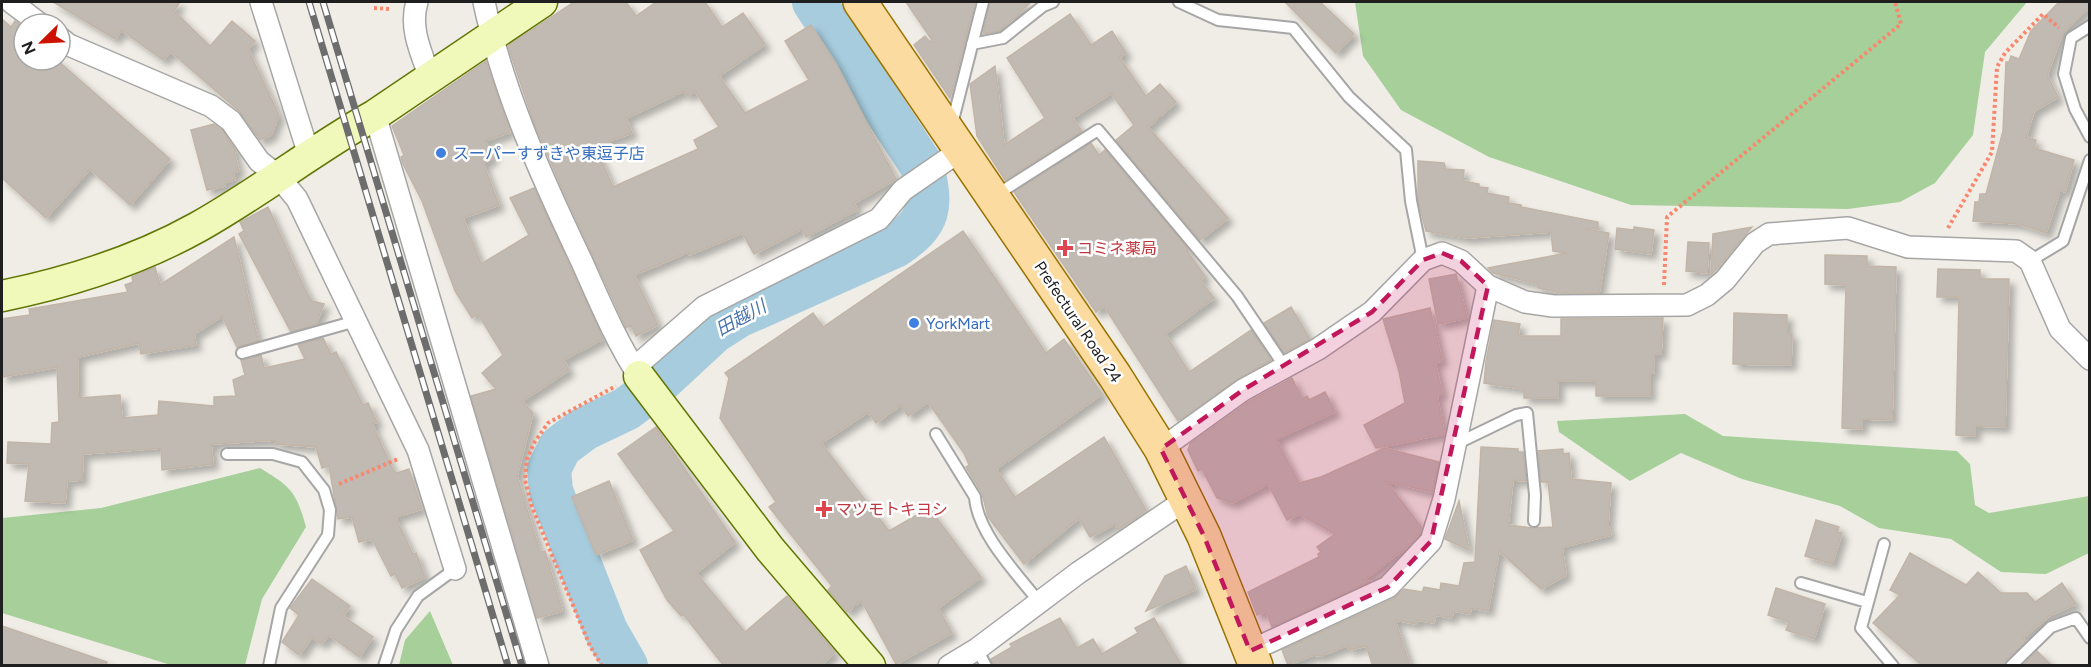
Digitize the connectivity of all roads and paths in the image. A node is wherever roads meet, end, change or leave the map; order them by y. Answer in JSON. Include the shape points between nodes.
{"nodes":[{"id":1,"x":11,"y":2,"type":"edge"},
{"id":2,"x":261,"y":2,"type":"edge"},
{"id":3,"x":396,"y":2,"type":"edge"},
{"id":4,"x":417,"y":2,"type":"edge"},
{"id":5,"x":484,"y":2,"type":"edge"},
{"id":6,"x":542,"y":2,"type":"edge"},
{"id":7,"x":860,"y":2,"type":"edge"},
{"id":8,"x":983,"y":2,"type":"edge"},
{"id":9,"x":1053,"y":2,"type":"edge"},
{"id":10,"x":1179,"y":2,"type":"edge"},
{"id":11,"x":1895,"y":2,"type":"edge"},
{"id":12,"x":374,"y":8,"type":"dead end"},
{"id":13,"x":390,"y":9,"type":"junction"},
{"id":14,"x":24,"y":12,"type":"edge"},
{"id":15,"x":393,"y":19,"type":"dead end"},
{"id":16,"x":2090,"y":26,"type":"edge"},
{"id":17,"x":491,"y":36,"type":"junction"},
{"id":18,"x":2071,"y":38,"type":"junction"},
{"id":19,"x":972,"y":44,"type":"junction"},
{"id":20,"x":72,"y":46,"type":"edge"},
{"id":21,"x":430,"y":77,"type":"junction"},
{"id":22,"x":375,"y":115,"type":"junction"},
{"id":23,"x":2090,"y":137,"type":"edge"},
{"id":24,"x":955,"y":141,"type":"junction"},
{"id":25,"x":309,"y":155,"type":"junction"},
{"id":26,"x":2090,"y":160,"type":"edge"},
{"id":27,"x":278,"y":176,"type":"junction"},
{"id":28,"x":994,"y":197,"type":"junction"},
{"id":29,"x":1939,"y":249,"type":"junction"},
{"id":30,"x":1423,"y":260,"type":"junction"},
{"id":31,"x":2030,"y":261,"type":"junction"},
{"id":32,"x":1488,"y":286,"type":"junction"},
{"id":33,"x":2,"y":296,"type":"edge"},
{"id":34,"x":1662,"y":307,"type":"junction"},
{"id":35,"x":356,"y":321,"type":"junction"},
{"id":36,"x":242,"y":353,"type":"dead end"},
{"id":37,"x":2090,"y":359,"type":"edge"},
{"id":38,"x":1285,"y":367,"type":"junction"},
{"id":39,"x":637,"y":372,"type":"junction"},
{"id":40,"x":936,"y":434,"type":"dead end"},
{"id":41,"x":1455,"y":444,"type":"junction"},
{"id":42,"x":1161,"y":449,"type":"junction"},
{"id":43,"x":418,"y":450,"type":"junction"},
{"id":44,"x":227,"y":454,"type":"dead end"},
{"id":45,"x":324,"y":490,"type":"junction"},
{"id":46,"x":1187,"y":499,"type":"junction"},
{"id":47,"x":1534,"y":521,"type":"dead end"},
{"id":48,"x":1884,"y":544,"type":"dead end"},
{"id":49,"x":455,"y":569,"type":"joint"},
{"id":50,"x":1801,"y":583,"type":"dead end"},
{"id":51,"x":1868,"y":602,"type":"junction"},
{"id":52,"x":1040,"y":603,"type":"junction"},
{"id":53,"x":2090,"y":639,"type":"edge"},
{"id":54,"x":982,"y":657,"type":"edge"},
{"id":55,"x":1253,"y":658,"type":"edge"},
{"id":56,"x":269,"y":666,"type":"edge"},
{"id":57,"x":384,"y":666,"type":"edge"},
{"id":58,"x":538,"y":666,"type":"edge"},
{"id":59,"x":602,"y":666,"type":"edge"},
{"id":60,"x":870,"y":666,"type":"edge"},
{"id":61,"x":949,"y":666,"type":"edge"},
{"id":62,"x":1893,"y":666,"type":"edge"},
{"id":63,"x":2011,"y":666,"type":"edge"}],
"edges":[{"from":1,"to":14,"type":"street"},
{"from":2,"to":25,"type":"street"},
{"from":3,"to":13,"type":"path"},
{"from":4,"to":21,"type":"street","via":[[414,28]]},
{"from":5,"to":17,"type":"street"},
{"from":6,"to":17,"type":"street"},
{"from":7,"to":24,"type":"main road","name":"Prefectural Road 24"},
{"from":8,"to":19,"type":"lane"},
{"from":9,"to":19,"type":"lane","via":[[1003,38]]},
{"from":10,"to":30,"type":"lane","via":[[1218,20],[1293,28],[1349,97],[1406,150]]},
{"from":11,"to":34,"type":"path","via":[[1901,24],[1668,217]]},
{"from":12,"to":13,"type":"path"},
{"from":13,"to":15,"type":"path"},
{"from":16,"to":18,"type":"lane"},
{"from":17,"to":21,"type":"street"},
{"from":17,"to":39,"type":"street","via":[[549,193]]},
{"from":18,"to":23,"type":"lane","via":[[2064,74],[2075,109]]},
{"from":18,"to":29,"type":"path","via":[[2043,14],[2005,53],[1997,67],[1992,152]]},
{"from":19,"to":24,"type":"lane"},
{"from":20,"to":27,"type":"street","via":[[211,106],[231,121],[259,161]]},
{"from":21,"to":22,"type":"street"},
{"from":22,"to":25,"type":"street"},
{"from":22,"to":58,"type":"street"},
{"from":24,"to":28,"type":"main road","name":"Prefectural Road 24"},
{"from":24,"to":39,"type":"street","via":[[932,170],[903,190],[879,219],[704,307]]},
{"from":25,"to":27,"type":"street"},
{"from":26,"to":31,"type":"lane","via":[[2063,241]]},
{"from":27,"to":33,"type":"street","via":[[160,247],[75,278]]},
{"from":27,"to":35,"type":"street","via":[[297,199]]},
{"from":28,"to":38,"type":"lane","via":[[1098,130],[1231,288]]},
{"from":28,"to":42,"type":"main road","name":"Prefectural Road 24"},
{"from":29,"to":31,"type":"street","via":[[2016,251]]},
{"from":29,"to":34,"type":"street","via":[[1908,247],[1848,228],[1769,234],[1755,243],[1707,295],[1686,305]]},
{"from":30,"to":32,"type":"street","via":[[1442,253],[1461,261]]},
{"from":30,"to":38,"type":"street","via":[[1372,312]]},
{"from":31,"to":37,"type":"street","via":[[2060,329]]},
{"from":32,"to":34,"type":"street","via":[[1525,302],[1553,306]]},
{"from":32,"to":41,"type":"street"},
{"from":35,"to":36,"type":"lane"},
{"from":35,"to":43,"type":"street"},
{"from":38,"to":42,"type":"street","via":[[1243,390]]},
{"from":39,"to":59,"type":"path","via":[[548,423],[527,459],[525,480],[532,507]]},
{"from":39,"to":60,"type":"street","via":[[770,549]]},
{"from":40,"to":52,"type":"lane","via":[[975,497],[975,507],[994,544]]},
{"from":41,"to":47,"type":"lane","via":[[1527,413],[1536,495]]},
{"from":41,"to":55,"type":"street","via":[[1431,541],[1414,562],[1388,587]]},
{"from":42,"to":46,"type":"main road","name":"Prefectural Road 24"},
{"from":43,"to":45,"type":"path"},
{"from":43,"to":49,"type":"street"},
{"from":44,"to":45,"type":"lane","via":[[273,453],[302,462]]},
{"from":45,"to":56,"type":"lane","via":[[330,510],[328,535],[281,608]]},
{"from":46,"to":52,"type":"street"},
{"from":46,"to":55,"type":"main road","name":"Prefectural Road 24"},
{"from":48,"to":51,"type":"lane"},
{"from":49,"to":57,"type":"lane","via":[[418,596],[396,630]]},
{"from":50,"to":51,"type":"lane"},
{"from":51,"to":62,"type":"lane","via":[[1861,628]]},
{"from":52,"to":54,"type":"street"},
{"from":53,"to":63,"type":"lane","via":[[2076,618],[2051,627]]},
{"from":54,"to":61,"type":"street"}]}
